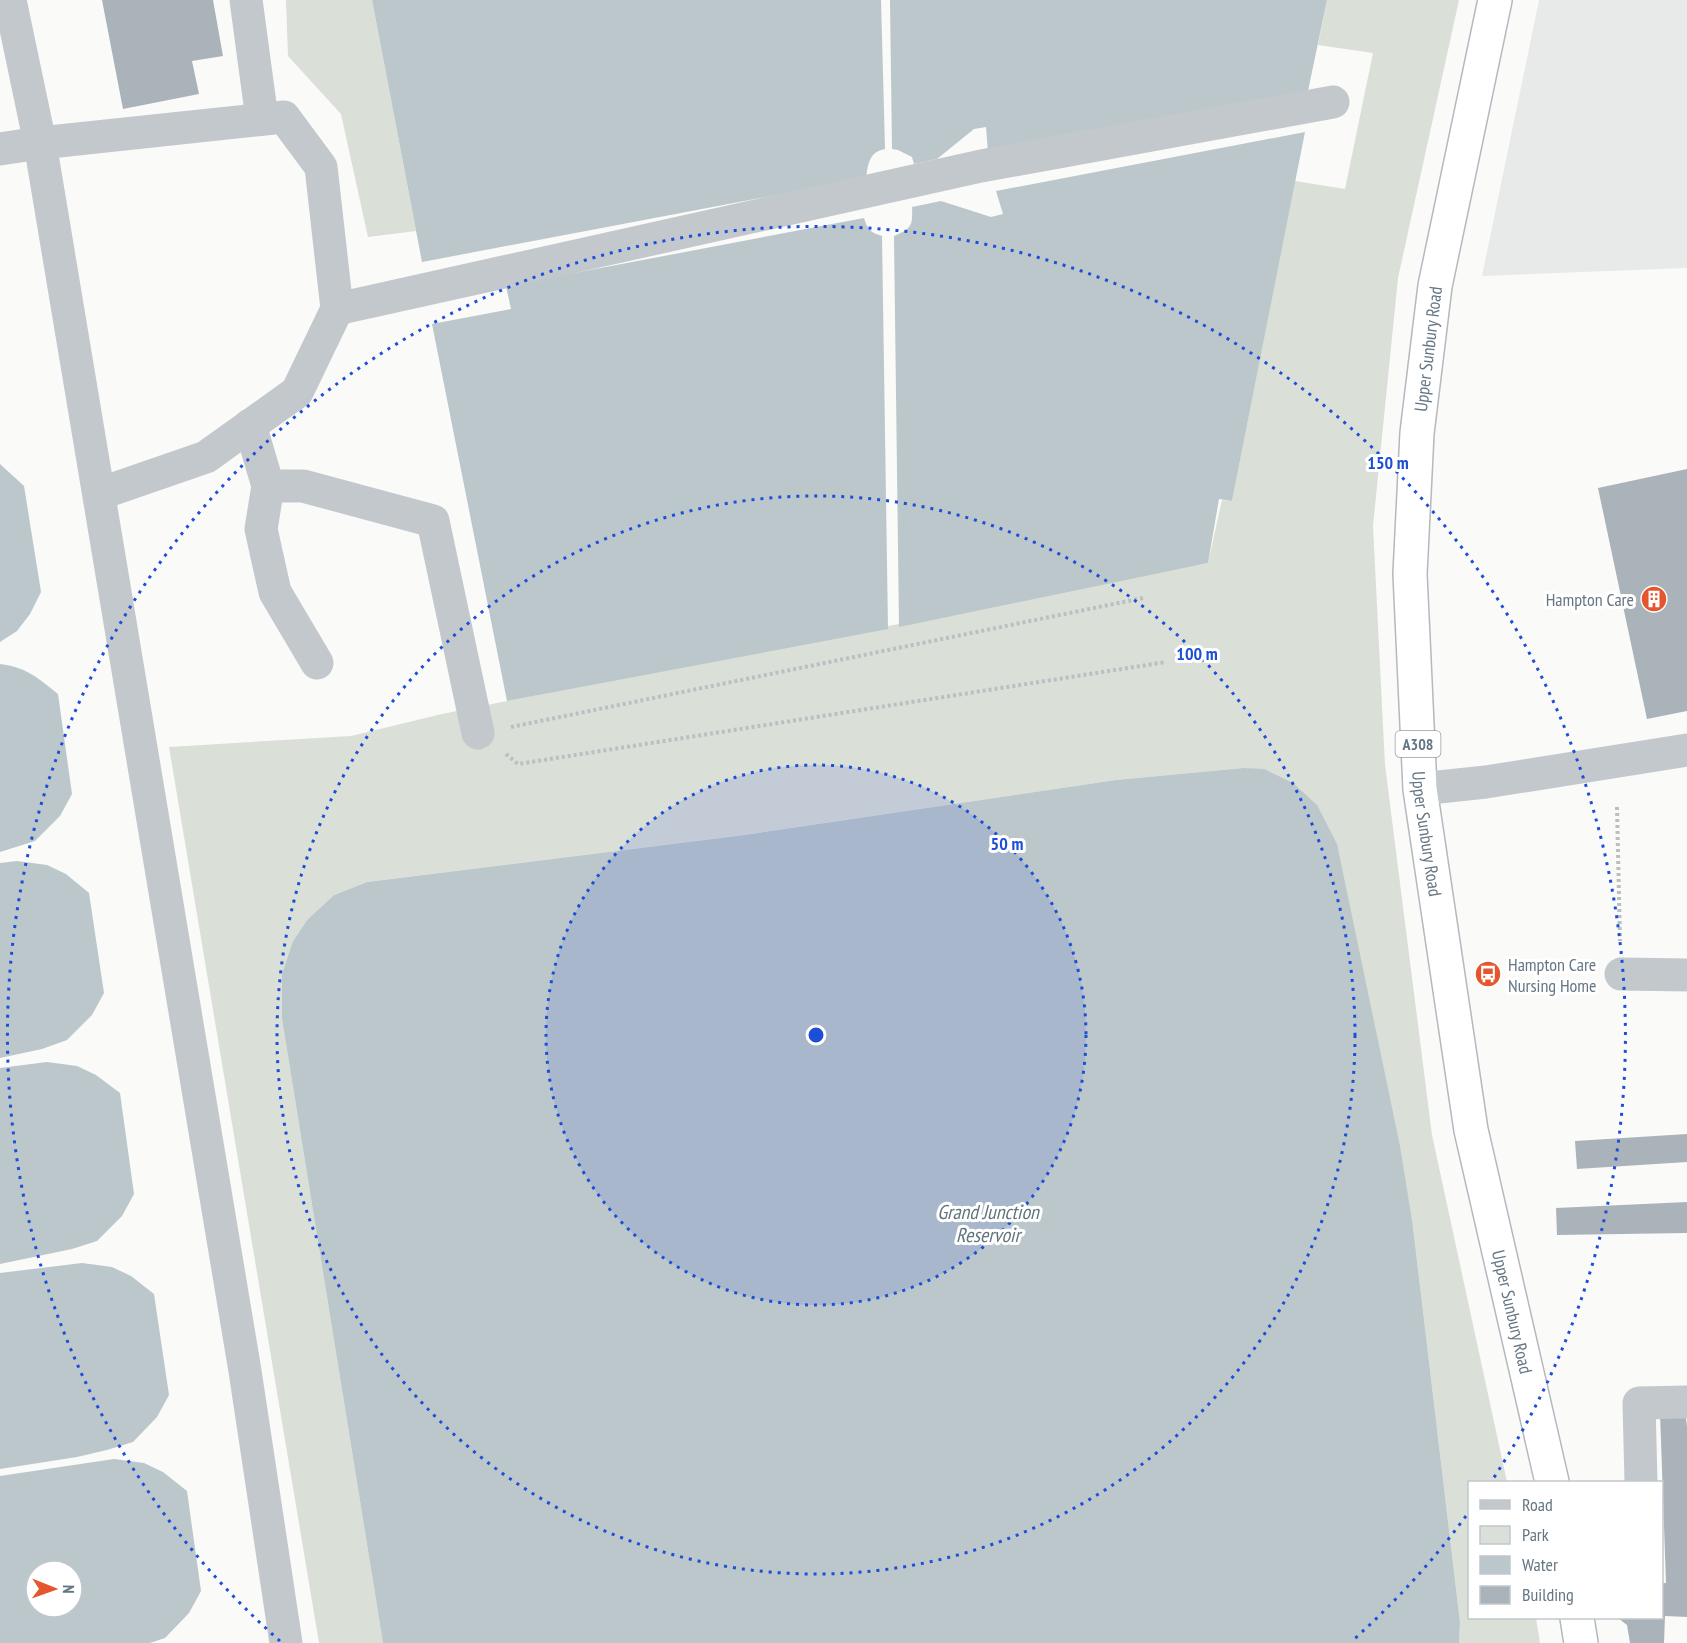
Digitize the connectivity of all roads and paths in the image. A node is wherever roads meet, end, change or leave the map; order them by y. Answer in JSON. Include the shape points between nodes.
{"nodes":[{"id":1,"x":10,"y":0,"type":"edge"},
{"id":2,"x":246,"y":0,"type":"edge"},
{"id":3,"x":1495,"y":0,"type":"edge"},
{"id":4,"x":1333,"y":102,"type":"dead end"},
{"id":5,"x":262,"y":119,"type":"junction"},
{"id":6,"x":40,"y":143,"type":"junction"},
{"id":7,"x":0,"y":149,"type":"edge"},
{"id":8,"x":337,"y":309,"type":"junction"},
{"id":9,"x":250,"y":425,"type":"junction"},
{"id":10,"x":268,"y":486,"type":"junction"},
{"id":11,"x":99,"y":494,"type":"junction"},
{"id":12,"x":1143,"y":598,"type":"dead end"},
{"id":13,"x":1166,"y":662,"type":"dead end"},
{"id":14,"x":316,"y":663,"type":"dead end"},
{"id":15,"x":478,"y":733,"type":"junction"},
{"id":16,"x":1687,"y":750,"type":"edge"},
{"id":17,"x":1420,"y":789,"type":"junction"},
{"id":18,"x":1617,"y":807,"type":"dead end"},
{"id":19,"x":1621,"y":974,"type":"junction"},
{"id":20,"x":1687,"y":975,"type":"edge"},
{"id":21,"x":1527,"y":989,"type":"dead end"},
{"id":22,"x":1687,"y":1402,"type":"edge"},
{"id":23,"x":1552,"y":1481,"type":"edge"},
{"id":24,"x":1641,"y":1481,"type":"edge"},
{"id":25,"x":1577,"y":1619,"type":"edge"},
{"id":26,"x":286,"y":1643,"type":"edge"},
{"id":27,"x":1581,"y":1643,"type":"edge"}],
"edges":[{"from":1,"to":6,"type":"street"},
{"from":2,"to":5,"type":"street"},
{"from":3,"to":17,"type":"highway","name":"Upper Sunbury Road","number":"A308","via":[[1435,286],[1417,433],[1410,574]]},
{"from":4,"to":8,"type":"street","via":[[981,165]]},
{"from":5,"to":6,"type":"street"},
{"from":5,"to":8,"type":"street","via":[[284,117],[321,168]]},
{"from":6,"to":7,"type":"street"},
{"from":6,"to":11,"type":"street"},
{"from":8,"to":9,"type":"street","via":[[297,393]]},
{"from":9,"to":10,"type":"street"},
{"from":9,"to":11,"type":"street","via":[[206,457]]},
{"from":10,"to":14,"type":"street","via":[[261,529],[275,592]]},
{"from":10,"to":15,"type":"street","via":[[303,486],[433,520]]},
{"from":11,"to":26,"type":"street","via":[[245,1371]]},
{"from":12,"to":15,"type":"path"},
{"from":13,"to":15,"type":"path","via":[[518,764]]},
{"from":16,"to":17,"type":"street"},
{"from":17,"to":23,"type":"highway","name":"Upper Sunbury Road","number":"A308","via":[[1471,1130]]},
{"from":18,"to":19,"type":"path"},
{"from":19,"to":20,"type":"street"},
{"from":19,"to":21,"type":"path","via":[[1622,986]]},
{"from":22,"to":24,"type":"street","via":[[1640,1403]]},
{"from":25,"to":27,"type":"highway"}]}
